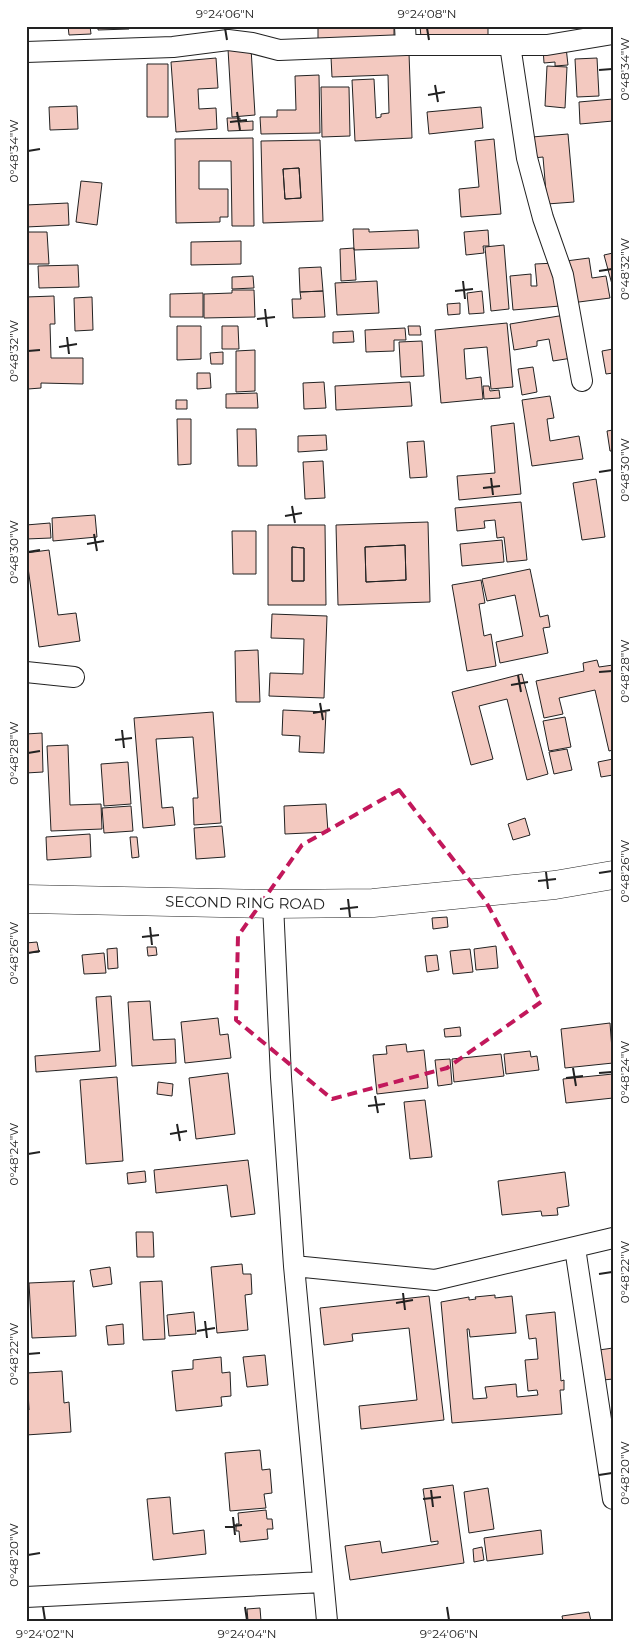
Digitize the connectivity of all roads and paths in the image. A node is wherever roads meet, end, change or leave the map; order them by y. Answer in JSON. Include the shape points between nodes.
{"nodes":[{"id":1,"x":227,"y":33,"type":"edge"},
{"id":2,"x":613,"y":34,"type":"edge"},
{"id":3,"x":405,"y":36,"type":"edge"},
{"id":4,"x":510,"y":45,"type":"junction"},
{"id":5,"x":26,"y":52,"type":"edge"},
{"id":6,"x":582,"y":381,"type":"dead end"},
{"id":7,"x":26,"y":672,"type":"edge"},
{"id":8,"x":74,"y":677,"type":"dead end"},
{"id":9,"x":613,"y":875,"type":"edge"},
{"id":10,"x":26,"y":899,"type":"edge"},
{"id":11,"x":272,"y":904,"type":"junction"},
{"id":12,"x":613,"y":1238,"type":"edge"},
{"id":13,"x":575,"y":1248,"type":"junction"},
{"id":14,"x":294,"y":1266,"type":"junction"},
{"id":15,"x":613,"y":1498,"type":"edge"},
{"id":16,"x":323,"y":1582,"type":"junction"},
{"id":17,"x":26,"y":1597,"type":"edge"},
{"id":18,"x":327,"y":1621,"type":"edge"}],
"edges":[{"from":1,"to":3,"type":"street","via":[[279,50]]},
{"from":1,"to":5,"type":"street","via":[[173,47]]},
{"from":2,"to":4,"type":"street","via":[[547,45]]},
{"from":3,"to":4,"type":"street"},
{"from":4,"to":6,"type":"street","via":[[527,158],[563,275]]},
{"from":7,"to":8,"type":"street"},
{"from":9,"to":11,"type":"street","name":"SECOND RING ROAD","via":[[555,885],[373,903]]},
{"from":10,"to":11,"type":"street","name":"SECOND RING ROAD"},
{"from":11,"to":14,"type":"street"},
{"from":12,"to":13,"type":"street"},
{"from":13,"to":14,"type":"street","via":[[435,1280]]},
{"from":13,"to":15,"type":"street"},
{"from":14,"to":16,"type":"street"},
{"from":16,"to":17,"type":"street"},
{"from":16,"to":18,"type":"street"}]}
